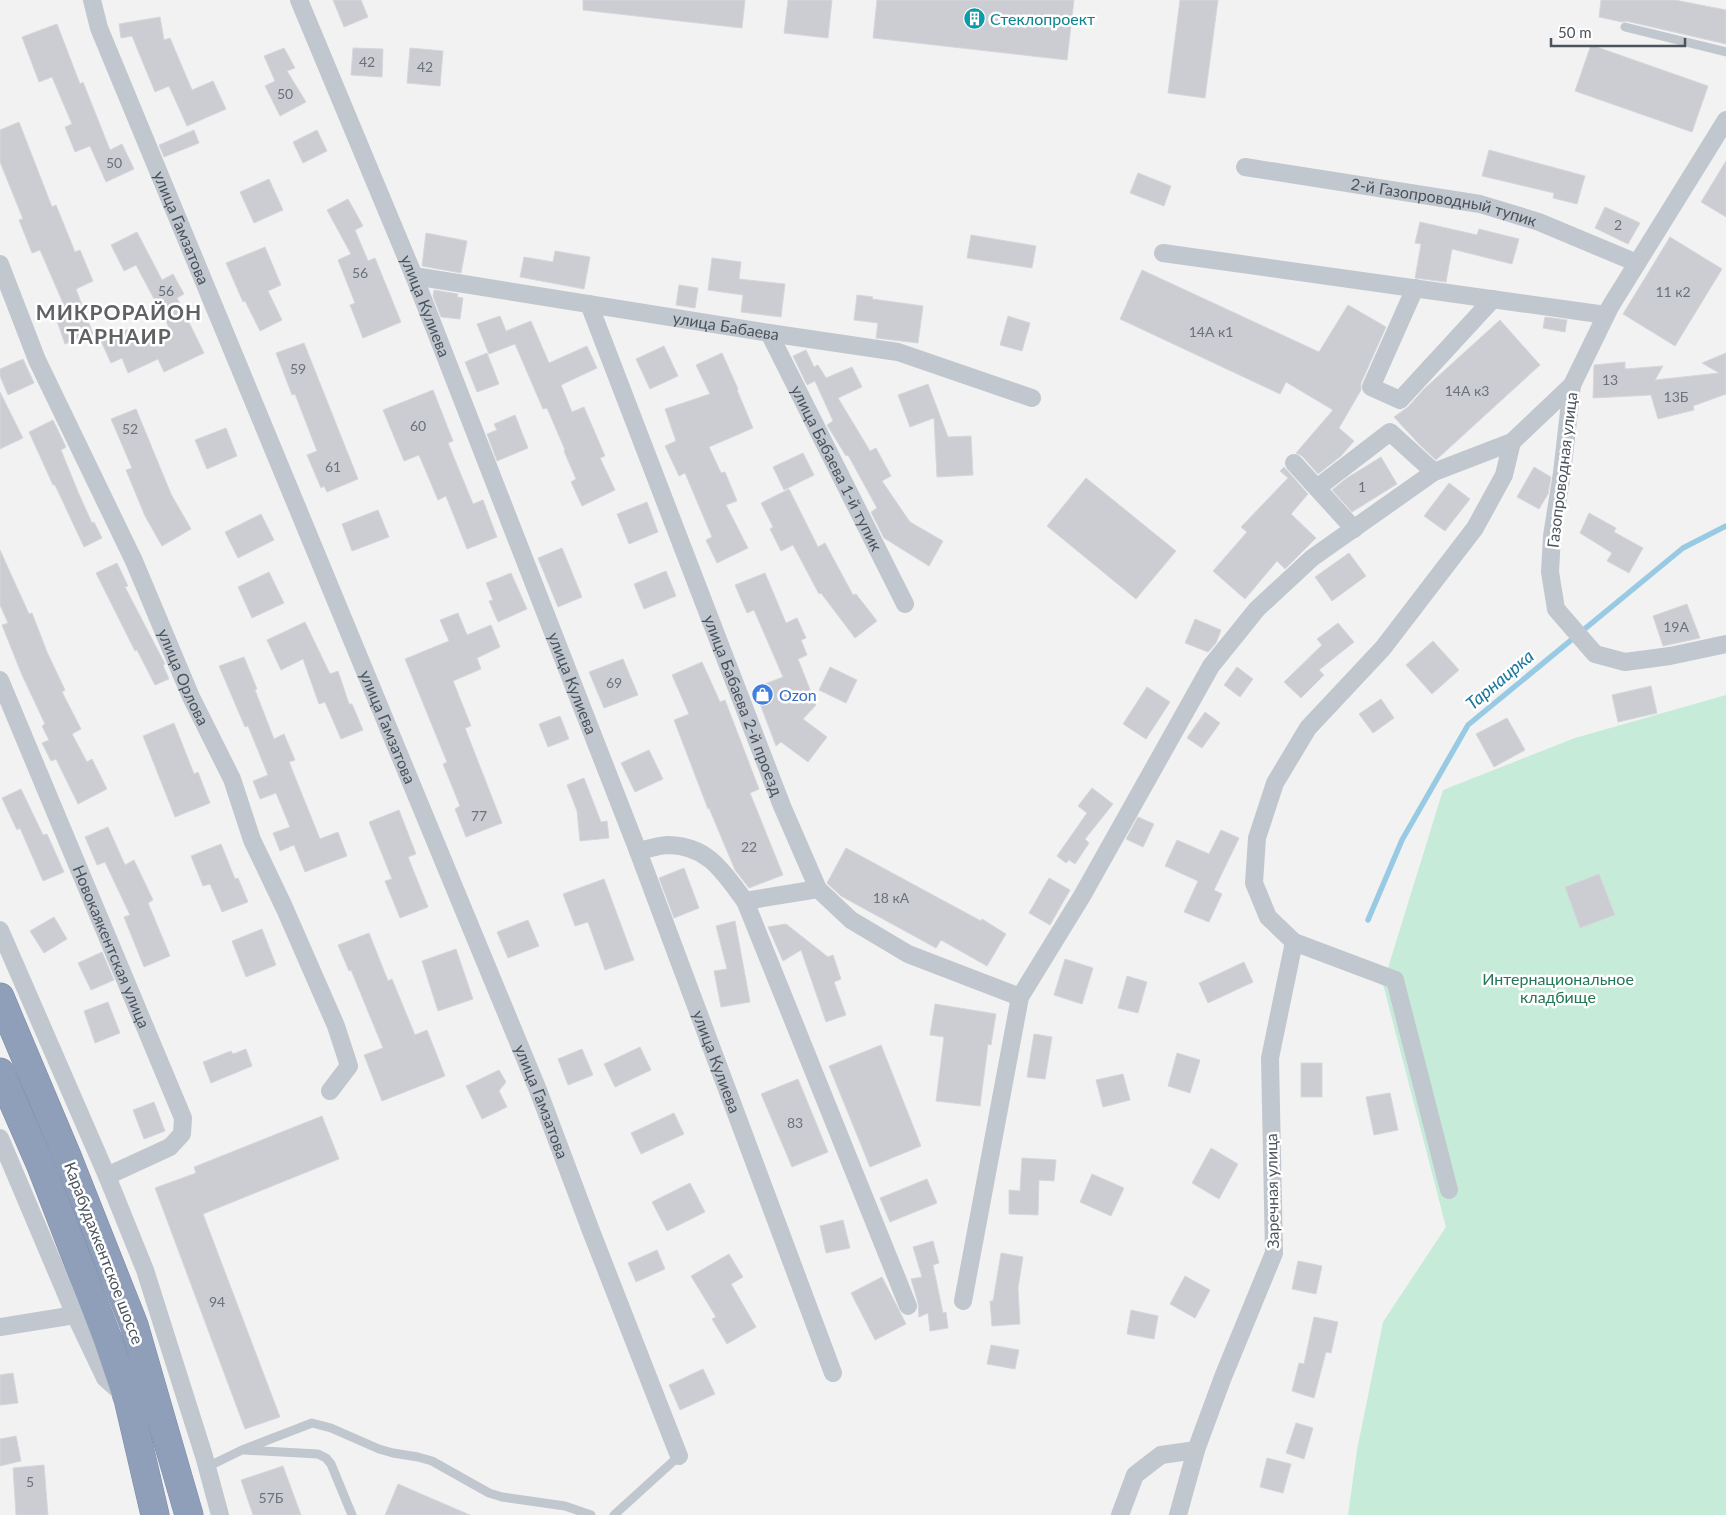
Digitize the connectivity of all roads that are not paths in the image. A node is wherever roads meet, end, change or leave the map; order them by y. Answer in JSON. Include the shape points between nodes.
{"nodes":[{"id":1,"x":92,"y":0,"type":"edge"},
{"id":2,"x":299,"y":0,"type":"edge"},
{"id":3,"x":1625,"y":27,"type":"dead end"},
{"id":4,"x":1726,"y":52,"type":"edge"},
{"id":5,"x":1726,"y":120,"type":"edge"},
{"id":6,"x":1245,"y":168,"type":"dead end"},
{"id":7,"x":1164,"y":253,"type":"dead end"},
{"id":8,"x":1638,"y":263,"type":"junction"},
{"id":9,"x":0,"y":264,"type":"edge"},
{"id":10,"x":414,"y":276,"type":"junction"},
{"id":11,"x":1415,"y":288,"type":"junction"},
{"id":12,"x":1493,"y":299,"type":"junction"},
{"id":13,"x":589,"y":304,"type":"junction"},
{"id":14,"x":1606,"y":314,"type":"junction"},
{"id":15,"x":769,"y":333,"type":"junction"},
{"id":16,"x":1572,"y":385,"type":"junction"},
{"id":17,"x":1032,"y":398,"type":"dead end"},
{"id":18,"x":1512,"y":442,"type":"junction"},
{"id":19,"x":1294,"y":463,"type":"dead end"},
{"id":20,"x":1434,"y":472,"type":"junction"},
{"id":21,"x":1317,"y":488,"type":"junction"},
{"id":22,"x":1354,"y":529,"type":"junction"},
{"id":23,"x":905,"y":604,"type":"dead end"},
{"id":24,"x":1726,"y":644,"type":"edge"},
{"id":25,"x":0,"y":680,"type":"edge"},
{"id":26,"x":638,"y":851,"type":"junction"},
{"id":27,"x":818,"y":889,"type":"junction"},
{"id":28,"x":745,"y":901,"type":"junction"},
{"id":29,"x":0,"y":930,"type":"edge"},
{"id":30,"x":1294,"y":942,"type":"junction"},
{"id":31,"x":0,"y":997,"type":"edge"},
{"id":32,"x":1020,"y":997,"type":"junction"},
{"id":33,"x":0,"y":1072,"type":"edge"},
{"id":34,"x":330,"y":1091,"type":"dead end"},
{"id":35,"x":0,"y":1138,"type":"edge"},
{"id":36,"x":5,"y":1163,"type":"edge"},
{"id":37,"x":107,"y":1176,"type":"junction"},
{"id":38,"x":1449,"y":1190,"type":"dead end"},
{"id":39,"x":963,"y":1301,"type":"dead end"},
{"id":40,"x":908,"y":1306,"type":"dead end"},
{"id":41,"x":75,"y":1316,"type":"junction"},
{"id":42,"x":0,"y":1327,"type":"edge"},
{"id":43,"x":834,"y":1373,"type":"dead end"},
{"id":44,"x":128,"y":1399,"type":"junction"},
{"id":45,"x":242,"y":1450,"type":"junction"},
{"id":46,"x":1196,"y":1450,"type":"junction"},
{"id":47,"x":680,"y":1456,"type":"joint"},
{"id":48,"x":207,"y":1467,"type":"junction"},
{"id":49,"x":155,"y":1515,"type":"edge"},
{"id":50,"x":189,"y":1515,"type":"edge"},
{"id":51,"x":220,"y":1515,"type":"edge"},
{"id":52,"x":352,"y":1515,"type":"edge"},
{"id":53,"x":591,"y":1515,"type":"edge"},
{"id":54,"x":614,"y":1515,"type":"edge"},
{"id":55,"x":1120,"y":1515,"type":"edge"},
{"id":56,"x":1178,"y":1515,"type":"edge"}],
"edges":[{"from":1,"to":47,"type":"street","name":"улица Гамзатова","via":[[103,37],[538,1090]]},
{"from":2,"to":10,"type":"street","name":"улица Кулиева"},
{"from":3,"to":4,"type":"lane"},
{"from":5,"to":8,"type":"street","name":"Газопроводная улица"},
{"from":6,"to":8,"type":"street","name":"2-й Газопроводный тупик","via":[[1480,204],[1539,222]]},
{"from":7,"to":11,"type":"street"},
{"from":8,"to":14,"type":"street","name":"Газопроводная улица"},
{"from":9,"to":34,"type":"street","name":"улица Орлова","via":[[37,360],[134,561],[191,697],[232,778],[252,840],[336,1026],[349,1066]]},
{"from":10,"to":13,"type":"street","name":"улица Бабаева"},
{"from":10,"to":26,"type":"street","name":"улица Кулиева"},
{"from":11,"to":12,"type":"street"},
{"from":11,"to":12,"type":"street","via":[[1371,387],[1400,400]]},
{"from":12,"to":14,"type":"street"},
{"from":13,"to":15,"type":"street","name":"улица Бабаева"},
{"from":13,"to":27,"type":"street","name":"улица Бабаева 2-й проезд","via":[[782,806]]},
{"from":14,"to":16,"type":"street","name":"Газопроводная улица"},
{"from":15,"to":17,"type":"street","name":"улица Бабаева","via":[[898,352]]},
{"from":15,"to":23,"type":"street","name":"улица Бабаева 1-й тупик"},
{"from":16,"to":18,"type":"street"},
{"from":16,"to":24,"type":"street","name":"Газопроводная улица","via":[[1552,536],[1550,572],[1556,609],[1595,654],[1625,662]]},
{"from":18,"to":20,"type":"street"},
{"from":18,"to":30,"type":"street","via":[[1504,476],[1475,528],[1383,648],[1308,728],[1275,783],[1258,838],[1254,883],[1268,918]]},
{"from":19,"to":21,"type":"street"},
{"from":20,"to":21,"type":"street","via":[[1390,432]]},
{"from":20,"to":22,"type":"street"},
{"from":21,"to":22,"type":"street"},
{"from":22,"to":32,"type":"street","via":[[1312,558],[1257,609],[1211,666],[1082,896]]},
{"from":25,"to":37,"type":"street","name":"Новокаякентская улица","via":[[183,1118],[182,1134],[170,1147]]},
{"from":26,"to":28,"type":"street","via":[[669,845],[696,850],[719,866]]},
{"from":26,"to":43,"type":"street","name":"улица Кулиева"},
{"from":27,"to":28,"type":"street"},
{"from":27,"to":32,"type":"street","name":"улица Бабаева 2-й проезд","via":[[851,920],[908,954]]},
{"from":28,"to":40,"type":"street"},
{"from":29,"to":37,"type":"street"},
{"from":30,"to":38,"type":"street","via":[[1395,980]]},
{"from":30,"to":46,"type":"street","name":"Заречная улица","via":[[1270,1058],[1274,1253]]},
{"from":31,"to":50,"type":"highway","name":"Карабудахкентское шоссе","via":[[134,1325]]},
{"from":32,"to":39,"type":"street"},
{"from":33,"to":44,"type":"highway","name":"Карабудахкентское шоссе","via":[[42,1166]]},
{"from":35,"to":36,"type":"street"},
{"from":36,"to":41,"type":"street"},
{"from":37,"to":48,"type":"street","via":[[145,1270]]},
{"from":41,"to":42,"type":"street"},
{"from":41,"to":44,"type":"street","via":[[106,1378]]},
{"from":44,"to":49,"type":"highway","name":"Карабудахкентское шоссе"},
{"from":45,"to":48,"type":"lane"},
{"from":45,"to":52,"type":"lane","via":[[318,1454],[326,1458]]},
{"from":45,"to":53,"type":"lane","via":[[312,1423],[393,1454],[432,1461],[489,1493],[565,1506]]},
{"from":46,"to":55,"type":"street","via":[[1161,1455],[1134,1475]]},
{"from":46,"to":56,"type":"street","name":"Заречная улица"},
{"from":47,"to":54,"type":"lane"},
{"from":48,"to":51,"type":"street"}]}
